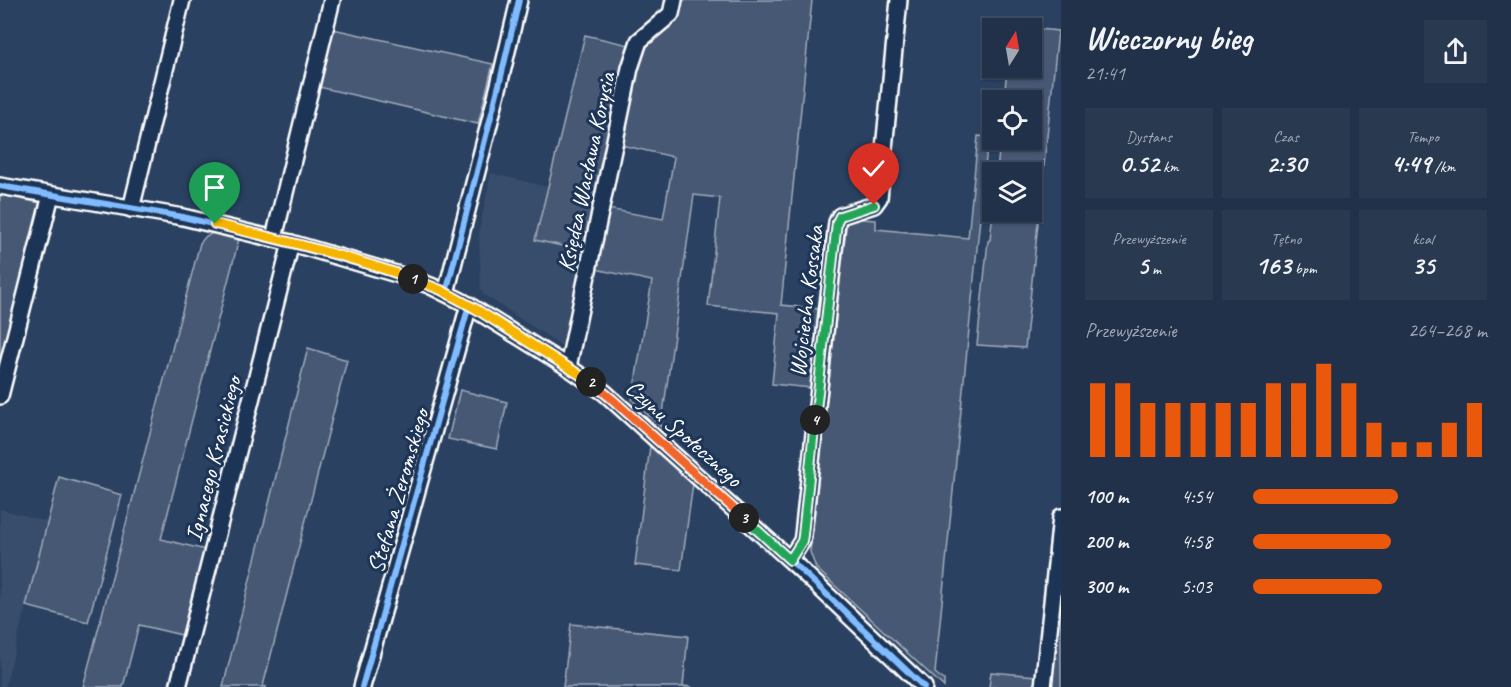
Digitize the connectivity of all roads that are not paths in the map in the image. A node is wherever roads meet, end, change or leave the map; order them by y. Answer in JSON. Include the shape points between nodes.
{"nodes":[{"id":1,"x":182,"y":0,"type":"edge"},
{"id":2,"x":332,"y":0,"type":"edge"},
{"id":3,"x":519,"y":0,"type":"edge"},
{"id":4,"x":674,"y":0,"type":"edge"},
{"id":5,"x":899,"y":0,"type":"edge"},
{"id":6,"x":0,"y":186,"type":"edge"},
{"id":7,"x":51,"y":195,"type":"junction"},
{"id":8,"x":131,"y":208,"type":"junction"},
{"id":9,"x":274,"y":238,"type":"junction"},
{"id":10,"x":291,"y":243,"type":"junction"},
{"id":11,"x":446,"y":293,"type":"junction"},
{"id":12,"x":469,"y":305,"type":"junction"},
{"id":13,"x":568,"y":367,"type":"junction"},
{"id":14,"x":0,"y":396,"type":"edge"},
{"id":15,"x":1061,"y":517,"type":"edge"},
{"id":16,"x":790,"y":560,"type":"junction"},
{"id":17,"x":178,"y":687,"type":"edge"},
{"id":18,"x":362,"y":687,"type":"edge"},
{"id":19,"x":924,"y":687,"type":"edge"},
{"id":20,"x":1043,"y":687,"type":"edge"}],
"edges":[{"from":1,"to":8,"type":"street"},
{"from":2,"to":9,"type":"street"},
{"from":3,"to":11,"type":"street"},
{"from":4,"to":13,"type":"street","name":"Księdza Wacława Korysia","via":[[671,14],[639,41],[630,68]]},
{"from":5,"to":16,"type":"street","name":"Wojciecha Kossaka","via":[[879,198],[874,205],[840,216],[837,222],[803,535]]},
{"from":6,"to":7,"type":"street","name":"Czynu Społecznego"},
{"from":7,"to":8,"type":"street","name":"Czynu Społecznego"},
{"from":7,"to":14,"type":"street"},
{"from":8,"to":9,"type":"street","name":"Czynu Społecznego"},
{"from":9,"to":10,"type":"street","name":"Czynu Społecznego"},
{"from":10,"to":11,"type":"street","name":"Czynu Społecznego","via":[[381,268]]},
{"from":10,"to":17,"type":"street","name":"Ignacego Krasickiego"},
{"from":11,"to":12,"type":"street","name":"Czynu Społecznego"},
{"from":12,"to":13,"type":"street","name":"Czynu Społecznego"},
{"from":12,"to":18,"type":"street","name":"Stefana Żeromskiego"},
{"from":13,"to":16,"type":"street","name":"Czynu Społecznego","via":[[605,393]]},
{"from":15,"to":20,"type":"street"},
{"from":16,"to":19,"type":"street","name":"Czynu Społecznego"}]}
